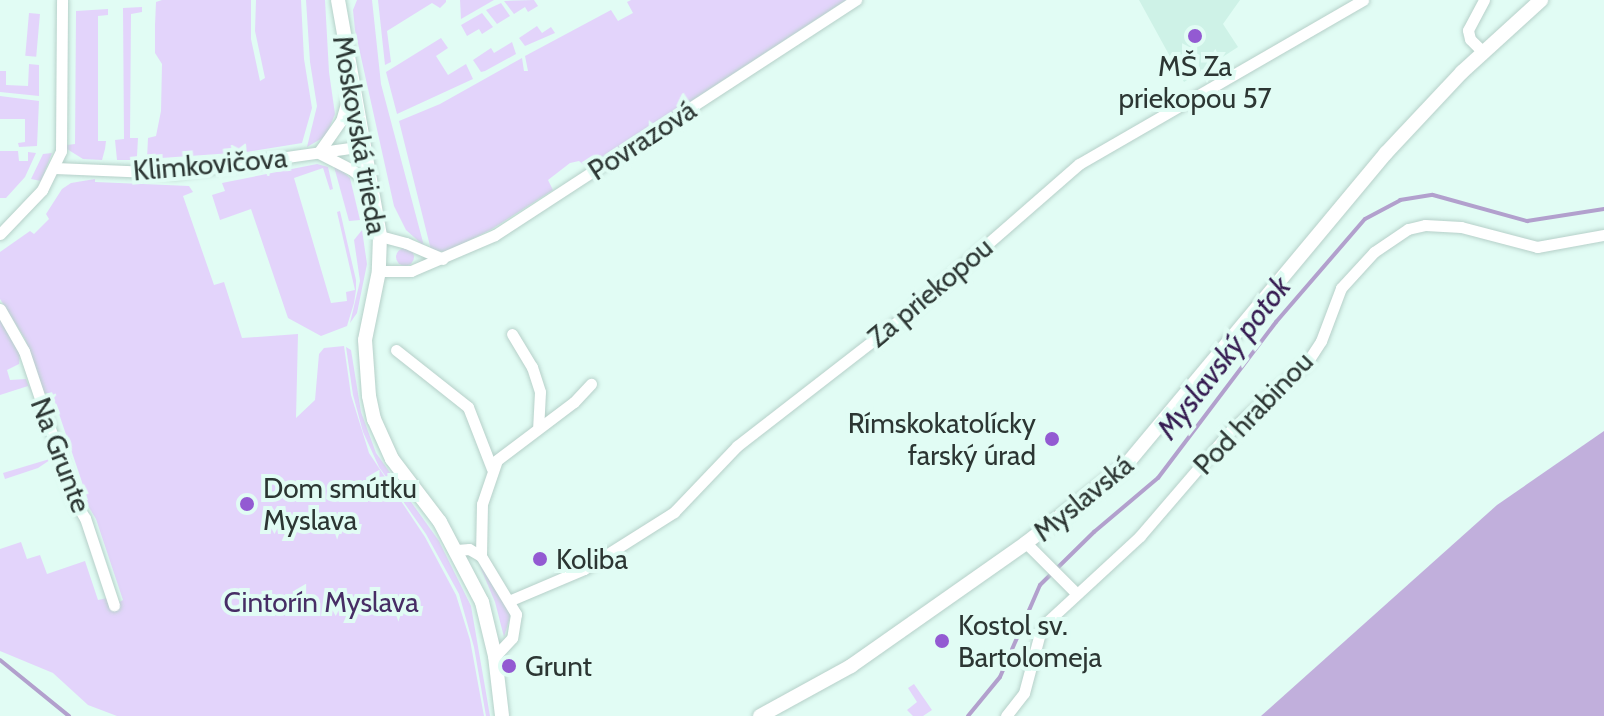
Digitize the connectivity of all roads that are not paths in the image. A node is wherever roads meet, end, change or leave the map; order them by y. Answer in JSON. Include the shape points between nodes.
{"nodes":[{"id":1,"x":62,"y":0,"type":"edge"},
{"id":2,"x":338,"y":0,"type":"edge"},
{"id":3,"x":856,"y":0,"type":"edge"},
{"id":4,"x":1363,"y":0,"type":"edge"},
{"id":5,"x":1484,"y":0,"type":"edge"},
{"id":6,"x":1541,"y":0,"type":"edge"},
{"id":7,"x":1483,"y":52,"type":"junction"},
{"id":8,"x":351,"y":86,"type":"junction"},
{"id":9,"x":364,"y":146,"type":"junction"},
{"id":10,"x":319,"y":153,"type":"junction"},
{"id":11,"x":55,"y":168,"type":"junction"},
{"id":12,"x":372,"y":186,"type":"junction"},
{"id":13,"x":0,"y":234,"type":"edge"},
{"id":14,"x":1604,"y":235,"type":"edge"},
{"id":15,"x":380,"y":236,"type":"junction"},
{"id":16,"x":443,"y":260,"type":"junction"},
{"id":17,"x":379,"y":271,"type":"junction"},
{"id":18,"x":0,"y":309,"type":"edge"},
{"id":19,"x":512,"y":334,"type":"dead end"},
{"id":20,"x":396,"y":350,"type":"dead end"},
{"id":21,"x":591,"y":384,"type":"dead end"},
{"id":22,"x":538,"y":426,"type":"junction"},
{"id":23,"x":492,"y":469,"type":"junction"},
{"id":24,"x":1026,"y":543,"type":"junction"},
{"id":25,"x":457,"y":550,"type":"junction"},
{"id":26,"x":481,"y":556,"type":"junction"},
{"id":27,"x":1076,"y":593,"type":"junction"},
{"id":28,"x":511,"y":600,"type":"junction"},
{"id":29,"x":114,"y":605,"type":"dead end"},
{"id":30,"x":495,"y":656,"type":"junction"},
{"id":31,"x":502,"y":716,"type":"edge"},
{"id":32,"x":760,"y":716,"type":"edge"},
{"id":33,"x":1006,"y":716,"type":"edge"}],
"edges":[{"from":1,"to":11,"type":"street","via":[[61,146]]},
{"from":2,"to":8,"type":"street","name":"Moskovská trieda"},
{"from":3,"to":16,"type":"street","name":"Povrazová","via":[[495,235]]},
{"from":4,"to":28,"type":"street","name":"Za priekopou","via":[[1088,158],[907,314],[737,446],[674,512],[584,569]]},
{"from":5,"to":7,"type":"street","via":[[1468,30]]},
{"from":6,"to":7,"type":"street","name":"Myslavská"},
{"from":7,"to":24,"type":"street","name":"Myslavská","via":[[1386,153],[1144,448]]},
{"from":8,"to":9,"type":"street","name":"Moskovská trieda"},
{"from":8,"to":10,"type":"street","via":[[341,121]]},
{"from":9,"to":10,"type":"street","name":"Klimkovičova"},
{"from":9,"to":12,"type":"street","name":"Moskovská trieda"},
{"from":10,"to":11,"type":"street","name":"Klimkovičova","via":[[174,173]]},
{"from":10,"to":12,"type":"street"},
{"from":11,"to":13,"type":"street","via":[[29,206]]},
{"from":12,"to":15,"type":"street","name":"Moskovská trieda"},
{"from":14,"to":27,"type":"street","name":"Pod hrabinou","via":[[1537,247],[1444,224],[1408,229],[1392,238],[1341,288],[1308,361],[1232,429],[1140,536]]},
{"from":15,"to":16,"type":"street"},
{"from":15,"to":17,"type":"street","name":"Moskovská trieda"},
{"from":16,"to":17,"type":"street","name":"Povrazová","via":[[403,273]]},
{"from":17,"to":25,"type":"street","name":"Moskovská trieda","via":[[365,340],[374,419],[392,459]]},
{"from":18,"to":29,"type":"street","name":"Na Grunte","via":[[24,351]]},
{"from":19,"to":22,"type":"street","via":[[540,392]]},
{"from":20,"to":23,"type":"street","via":[[468,407]]},
{"from":21,"to":22,"type":"street"},
{"from":22,"to":23,"type":"street"},
{"from":23,"to":26,"type":"street","via":[[482,504]]},
{"from":24,"to":27,"type":"street"},
{"from":24,"to":32,"type":"street","name":"Myslavská","via":[[851,666]]},
{"from":25,"to":26,"type":"street"},
{"from":25,"to":30,"type":"street","name":"Moskovská trieda","via":[[482,602]]},
{"from":26,"to":28,"type":"street"},
{"from":27,"to":33,"type":"street","name":"Pod hrabinou","via":[[1044,626],[1024,693]]},
{"from":28,"to":30,"type":"street","via":[[515,632]]},
{"from":30,"to":31,"type":"street","name":"Moskovská trieda"}]}
